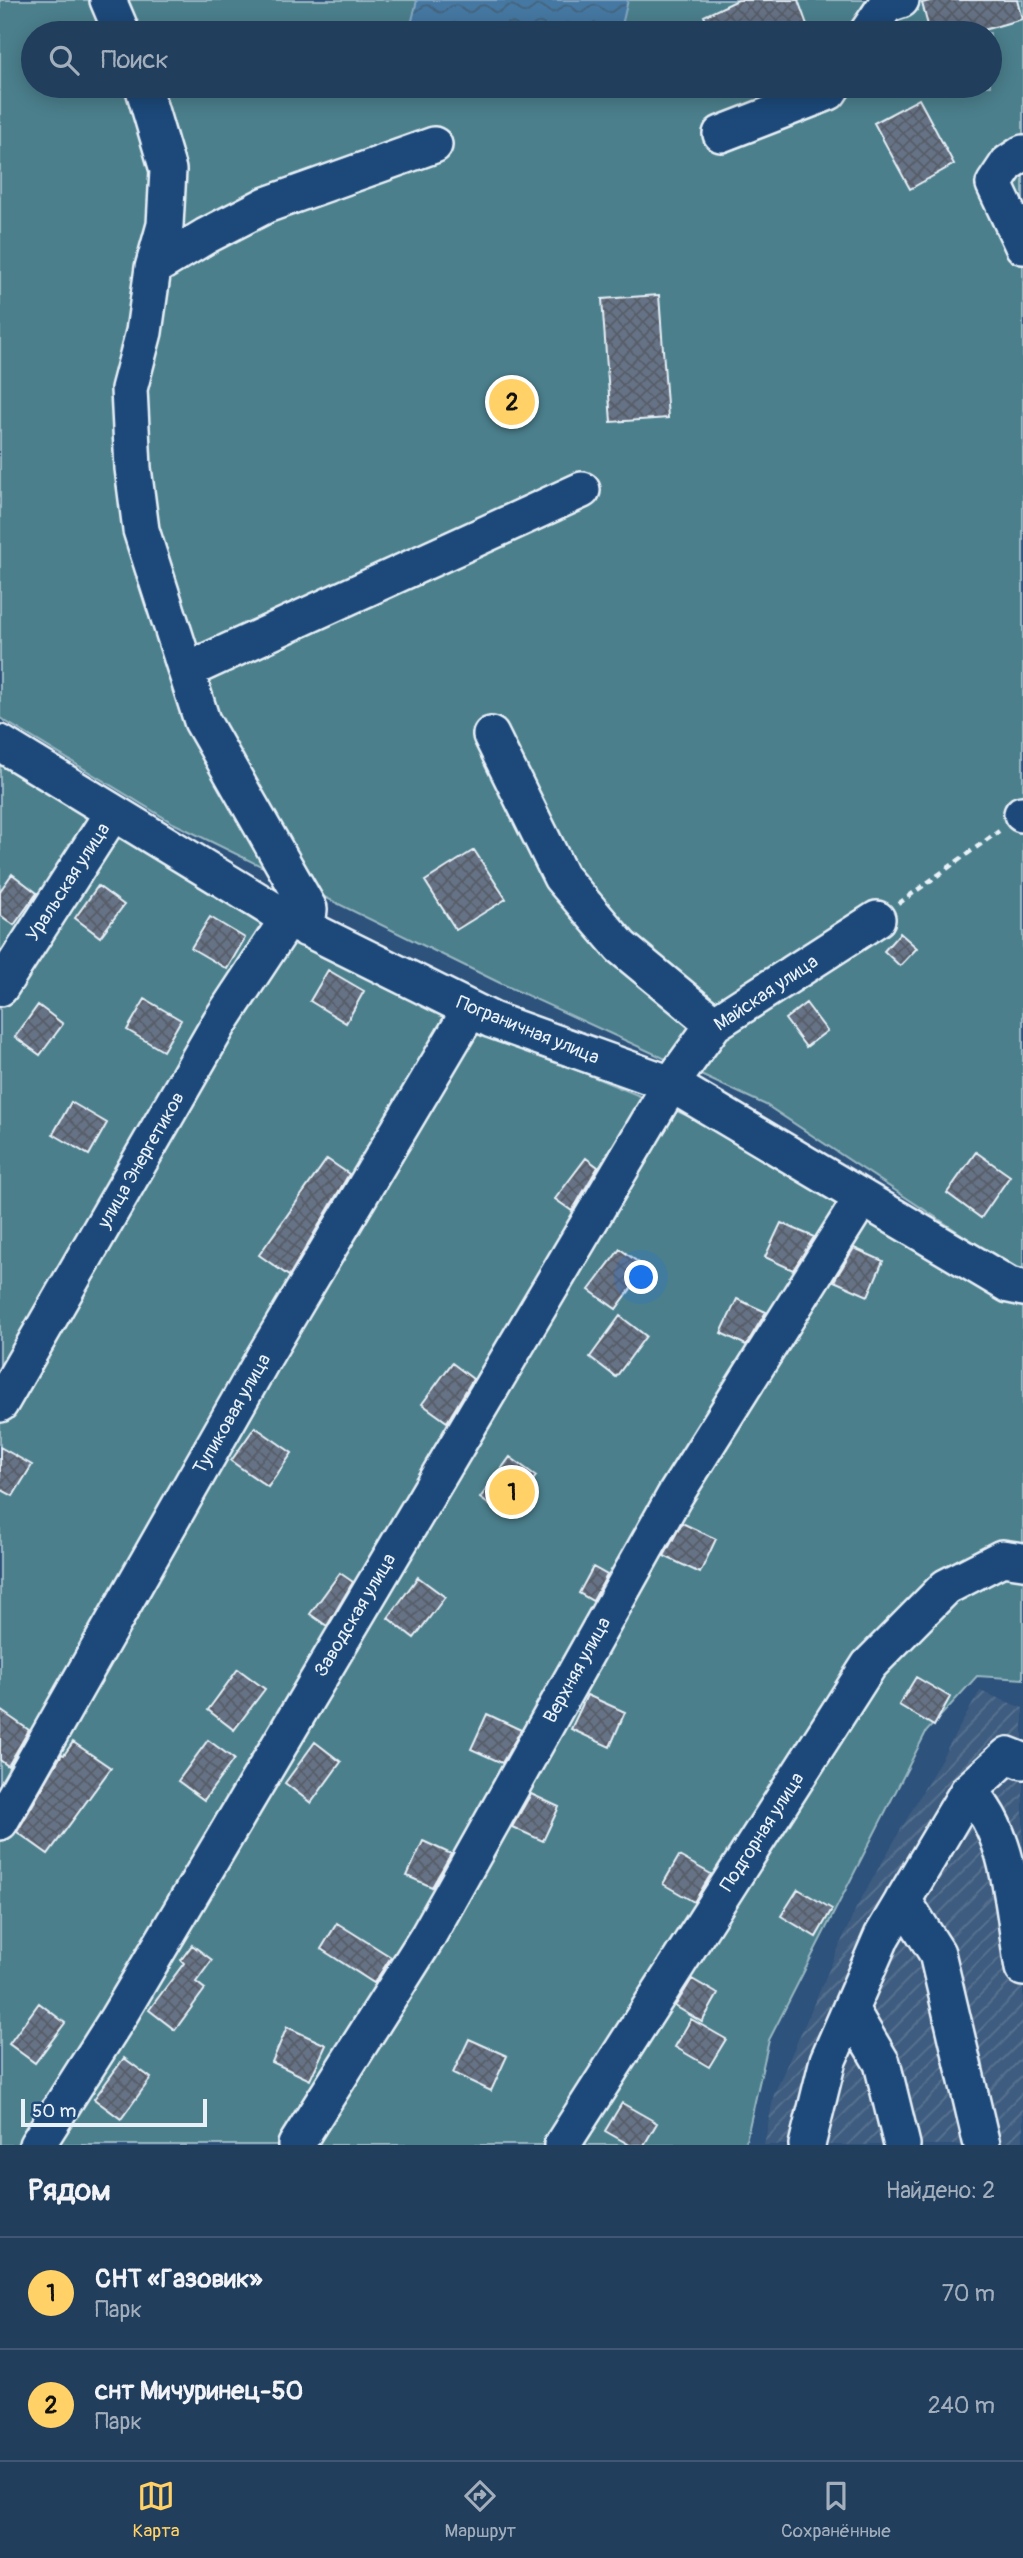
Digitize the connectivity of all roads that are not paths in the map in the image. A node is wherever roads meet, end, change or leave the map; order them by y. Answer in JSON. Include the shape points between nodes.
{"nodes":[{"id":1,"x":108,"y":0,"type":"edge"},
{"id":2,"x":901,"y":0,"type":"edge"},
{"id":3,"x":117,"y":21,"type":"edge"},
{"id":4,"x":875,"y":21,"type":"edge"},
{"id":5,"x":147,"y":98,"type":"edge"},
{"id":6,"x":814,"y":98,"type":"edge"},
{"id":7,"x":721,"y":134,"type":"dead end"},
{"id":8,"x":434,"y":145,"type":"dead end"},
{"id":9,"x":1023,"y":153,"type":"edge"},
{"id":10,"x":1023,"y":246,"type":"edge"},
{"id":11,"x":153,"y":268,"type":"junction"},
{"id":12,"x":582,"y":489,"type":"dead end"},
{"id":13,"x":186,"y":671,"type":"junction"},
{"id":14,"x":491,"y":735,"type":"dead end"},
{"id":15,"x":0,"y":743,"type":"edge"},
{"id":16,"x":113,"y":811,"type":"junction"},
{"id":17,"x":877,"y":919,"type":"road end"},
{"id":18,"x":297,"y":924,"type":"junction"},
{"id":19,"x":0,"y":988,"type":"edge"},
{"id":20,"x":470,"y":1010,"type":"junction"},
{"id":21,"x":714,"y":1024,"type":"junction"},
{"id":22,"x":670,"y":1084,"type":"junction"},
{"id":23,"x":862,"y":1198,"type":"junction"},
{"id":24,"x":1023,"y":1288,"type":"edge"},
{"id":25,"x":0,"y":1404,"type":"edge"},
{"id":26,"x":1012,"y":1560,"type":"edge"},
{"id":27,"x":1023,"y":1761,"type":"edge"},
{"id":28,"x":968,"y":1791,"type":"junction"},
{"id":29,"x":0,"y":1822,"type":"edge"},
{"id":30,"x":903,"y":1900,"type":"junction"},
{"id":31,"x":1023,"y":1968,"type":"edge"},
{"id":32,"x":850,"y":2009,"type":"junction"},
{"id":33,"x":37,"y":2145,"type":"edge"},
{"id":34,"x":296,"y":2145,"type":"edge"},
{"id":35,"x":562,"y":2145,"type":"edge"},
{"id":36,"x":807,"y":2145,"type":"edge"},
{"id":37,"x":902,"y":2145,"type":"edge"},
{"id":38,"x":982,"y":2145,"type":"edge"}],
"edges":[{"from":1,"to":3,"type":"street"},
{"from":2,"to":4,"type":"street","via":[[886,5]]},
{"from":5,"to":11,"type":"street","via":[[168,170],[165,225]]},
{"from":6,"to":7,"type":"street"},
{"from":8,"to":11,"type":"street","via":[[266,205]]},
{"from":9,"to":10,"type":"street","via":[[1008,163],[994,184]]},
{"from":11,"to":13,"type":"street","via":[[144,332],[129,389],[133,468],[141,530]]},
{"from":12,"to":13,"type":"street"},
{"from":13,"to":18,"type":"street","via":[[202,721],[309,909]]},
{"from":14,"to":21,"type":"street","via":[[561,877],[621,947]]},
{"from":15,"to":16,"type":"street","name":"Пограничная улица"},
{"from":16,"to":18,"type":"street","name":"Пограничная улица"},
{"from":16,"to":19,"type":"street","name":"Уральская улица"},
{"from":17,"to":21,"type":"street","name":"Майская улица"},
{"from":18,"to":20,"type":"street","name":"Пограничная улица"},
{"from":18,"to":25,"type":"street","name":"улица Энергетиков","via":[[220,1022]]},
{"from":20,"to":22,"type":"street","name":"Пограничная улица"},
{"from":20,"to":29,"type":"street","name":"Тупиковая улица","via":[[264,1357]]},
{"from":21,"to":22,"type":"street","name":"Майская улица"},
{"from":22,"to":23,"type":"street","name":"Пограничная улица"},
{"from":22,"to":33,"type":"street","name":"Заводская улица","via":[[117,2019]]},
{"from":23,"to":24,"type":"street","name":"Пограничная улица"},
{"from":23,"to":34,"type":"street","name":"Верхняя улица","via":[[674,1497],[428,1936]]},
{"from":26,"to":35,"type":"street","name":"Подгорная улица","via":[[946,1587],[869,1665]]},
{"from":27,"to":28,"type":"street","via":[[1009,1755]]},
{"from":28,"to":30,"type":"street"},
{"from":28,"to":31,"type":"street","via":[[986,1808],[1006,1867]]},
{"from":30,"to":32,"type":"street"},
{"from":30,"to":38,"type":"street","via":[[937,1953]]},
{"from":32,"to":36,"type":"street","via":[[828,2060]]},
{"from":32,"to":37,"type":"street","via":[[882,2063]]}]}
